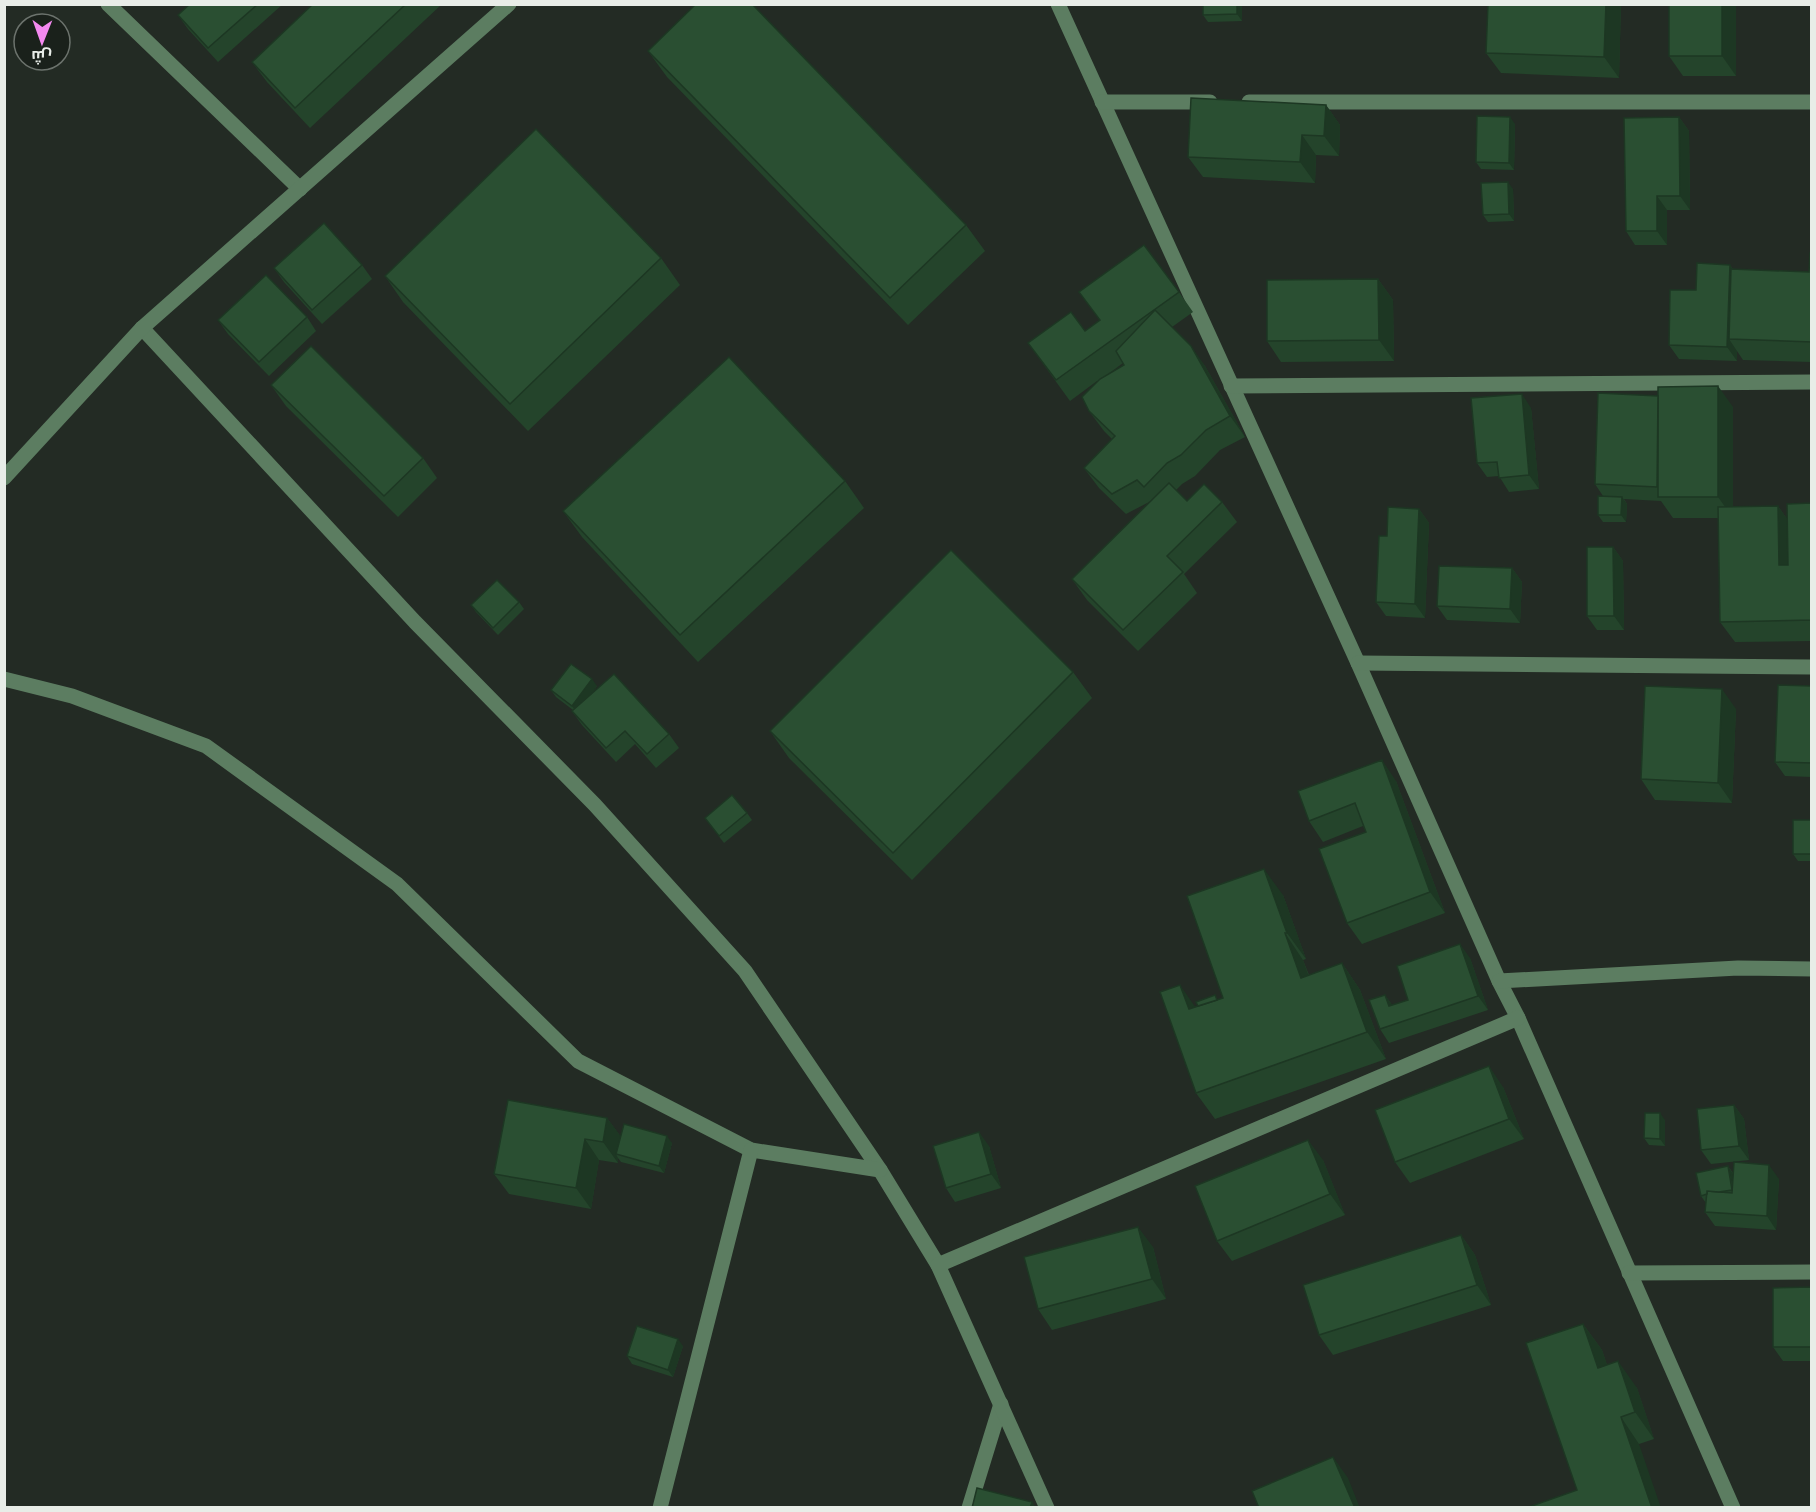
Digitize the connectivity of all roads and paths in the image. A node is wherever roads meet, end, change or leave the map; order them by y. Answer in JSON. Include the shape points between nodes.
{"nodes":[{"id":1,"x":108,"y":4,"type":"edge"},
{"id":2,"x":509,"y":4,"type":"edge"},
{"id":3,"x":1058,"y":4,"type":"edge"},
{"id":4,"x":1102,"y":102,"type":"junction"},
{"id":5,"x":1812,"y":102,"type":"edge"},
{"id":6,"x":300,"y":189,"type":"junction"},
{"id":7,"x":142,"y":328,"type":"junction"},
{"id":8,"x":1812,"y":382,"type":"edge"},
{"id":9,"x":1232,"y":386,"type":"junction"},
{"id":10,"x":4,"y":478,"type":"edge"},
{"id":11,"x":1358,"y":663,"type":"junction"},
{"id":12,"x":1812,"y":667,"type":"edge"},
{"id":13,"x":4,"y":679,"type":"edge"},
{"id":14,"x":1812,"y":969,"type":"edge"},
{"id":15,"x":1499,"y":981,"type":"junction"},
{"id":16,"x":1518,"y":1018,"type":"junction"},
{"id":17,"x":751,"y":1150,"type":"junction"},
{"id":18,"x":880,"y":1170,"type":"junction"},
{"id":19,"x":938,"y":1265,"type":"junction"},
{"id":20,"x":1812,"y":1272,"type":"edge"},
{"id":21,"x":1629,"y":1273,"type":"junction"},
{"id":22,"x":1001,"y":1404,"type":"junction"},
{"id":23,"x":660,"y":1508,"type":"edge"},
{"id":24,"x":969,"y":1508,"type":"edge"},
{"id":25,"x":1047,"y":1508,"type":"edge"},
{"id":26,"x":1733,"y":1508,"type":"edge"}],
"edges":[{"from":1,"to":6,"type":"street"},
{"from":2,"to":6,"type":"street"},
{"from":3,"to":4,"type":"street"},
{"from":4,"to":5,"type":"street"},
{"from":4,"to":9,"type":"street"},
{"from":6,"to":7,"type":"street"},
{"from":7,"to":10,"type":"street"},
{"from":7,"to":18,"type":"street","via":[[415,622],[595,805],[745,971]]},
{"from":8,"to":9,"type":"street"},
{"from":9,"to":11,"type":"street"},
{"from":11,"to":12,"type":"street"},
{"from":11,"to":15,"type":"street"},
{"from":13,"to":17,"type":"street","via":[[72,696],[206,746],[397,884],[578,1061]]},
{"from":14,"to":15,"type":"street","via":[[1738,968]]},
{"from":15,"to":16,"type":"street"},
{"from":16,"to":19,"type":"street"},
{"from":16,"to":21,"type":"street"},
{"from":17,"to":18,"type":"street"},
{"from":17,"to":23,"type":"street"},
{"from":18,"to":19,"type":"street"},
{"from":19,"to":22,"type":"street"},
{"from":20,"to":21,"type":"street"},
{"from":21,"to":26,"type":"street"},
{"from":22,"to":24,"type":"street"},
{"from":22,"to":25,"type":"street"}]}
